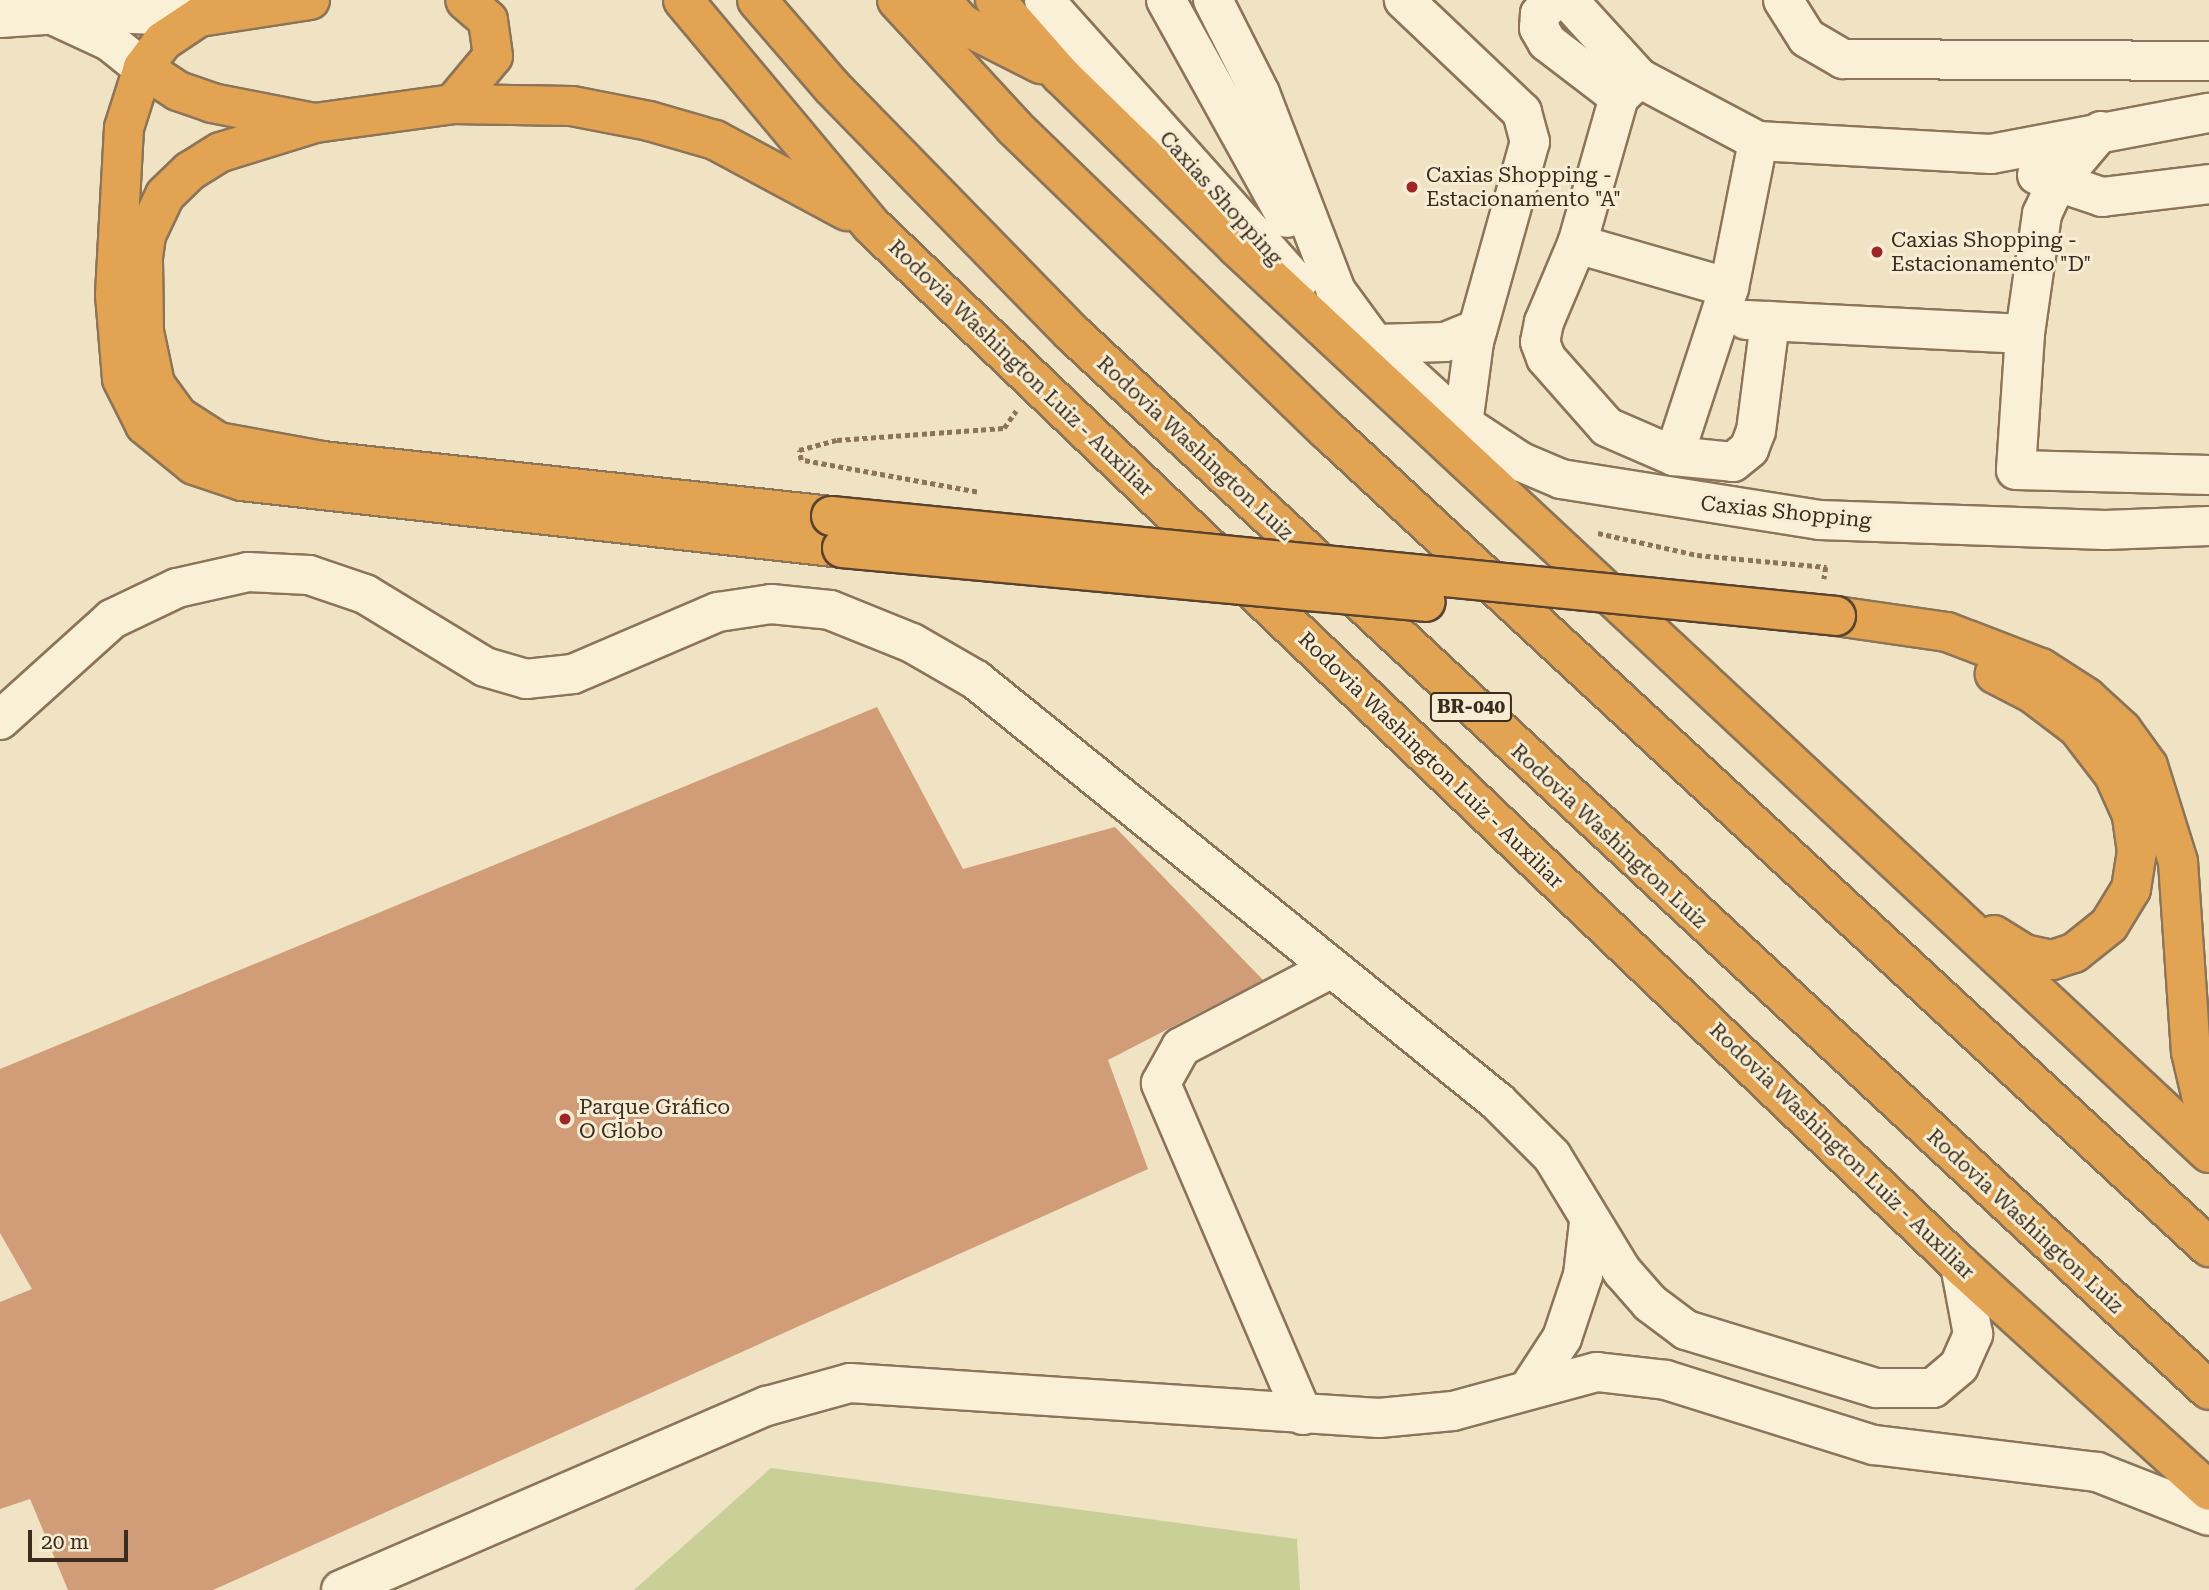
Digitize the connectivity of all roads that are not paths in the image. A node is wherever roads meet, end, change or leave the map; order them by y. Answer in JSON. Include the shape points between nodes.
{"nodes":[{"id":1,"x":310,"y":0,"type":"edge"},
{"id":2,"x":465,"y":0,"type":"edge"},
{"id":3,"x":683,"y":0,"type":"edge"},
{"id":4,"x":757,"y":0,"type":"edge"},
{"id":5,"x":897,"y":0,"type":"edge"},
{"id":6,"x":941,"y":0,"type":"edge"},
{"id":7,"x":995,"y":0,"type":"edge"},
{"id":8,"x":1044,"y":0,"type":"edge"},
{"id":9,"x":1166,"y":0,"type":"edge"},
{"id":10,"x":1213,"y":0,"type":"edge"},
{"id":11,"x":1404,"y":0,"type":"edge"},
{"id":12,"x":1554,"y":0,"type":"edge"},
{"id":13,"x":1568,"y":0,"type":"edge"},
{"id":14,"x":1783,"y":0,"type":"edge"},
{"id":15,"x":265,"y":2,"type":"edge"},
{"id":16,"x":52,"y":15,"type":"junction"},
{"id":17,"x":199,"y":17,"type":"junction"},
{"id":18,"x":0,"y":18,"type":"edge"},
{"id":19,"x":2209,"y":61,"type":"edge"},
{"id":20,"x":143,"y":68,"type":"junction"},
{"id":21,"x":1061,"y":75,"type":"junction"},
{"id":22,"x":1629,"y":88,"type":"junction"},
{"id":23,"x":453,"y":104,"type":"junction"},
{"id":24,"x":2209,"y":113,"type":"edge"},
{"id":25,"x":315,"y":123,"type":"junction"},
{"id":26,"x":2101,"y":131,"type":"junction"},
{"id":27,"x":1758,"y":141,"type":"junction"},
{"id":28,"x":1991,"y":154,"type":"junction"},
{"id":29,"x":2056,"y":184,"type":"junction"},
{"id":30,"x":2209,"y":184,"type":"edge"},
{"id":31,"x":872,"y":226,"type":"junction"},
{"id":32,"x":1577,"y":244,"type":"junction"},
{"id":33,"x":1314,"y":253,"type":"junction"},
{"id":34,"x":1725,"y":303,"type":"junction"},
{"id":35,"x":1770,"y":321,"type":"junction"},
{"id":36,"x":1478,"y":329,"type":"junction"},
{"id":37,"x":2025,"y":334,"type":"junction"},
{"id":38,"x":1375,"y":344,"type":"junction"},
{"id":39,"x":1399,"y":396,"type":"junction"},
{"id":40,"x":1463,"y":424,"type":"junction"},
{"id":41,"x":1674,"y":456,"type":"junction"},
{"id":42,"x":2209,"y":475,"type":"edge"},
{"id":43,"x":2209,"y":526,"type":"edge"},
{"id":44,"x":837,"y":532,"type":"junction"},
{"id":45,"x":1840,"y":628,"type":"junction"},
{"id":46,"x":0,"y":720,"type":"edge"},
{"id":47,"x":1940,"y":900,"type":"junction"},
{"id":48,"x":1330,"y":969,"type":"junction"},
{"id":49,"x":2209,"y":1129,"type":"edge"},
{"id":50,"x":2209,"y":1153,"type":"edge"},
{"id":51,"x":1589,"y":1222,"type":"junction"},
{"id":52,"x":2209,"y":1247,"type":"edge"},
{"id":53,"x":1960,"y":1265,"type":"junction"},
{"id":54,"x":1530,"y":1387,"type":"junction"},
{"id":55,"x":1876,"y":1388,"type":"junction"},
{"id":56,"x":2209,"y":1390,"type":"edge"},
{"id":57,"x":1303,"y":1415,"type":"junction"},
{"id":58,"x":1874,"y":1445,"type":"junction"},
{"id":59,"x":2209,"y":1491,"type":"edge"},
{"id":60,"x":2209,"y":1516,"type":"edge"},
{"id":61,"x":341,"y":1590,"type":"edge"}],
"edges":[{"from":1,"to":15,"type":"highway"},
{"from":2,"to":23,"type":"highway","via":[[488,20],[494,48],[484,72]]},
{"from":3,"to":31,"type":"highway","name":"Rodovia Washington Luiz - Auxiliar"},
{"from":4,"to":56,"type":"highway","name":"Rodovia Washington Luiz","number":"BR-040","via":[[832,87],[1072,333]]},
{"from":5,"to":52,"type":"highway","via":[[1014,127],[1289,394]]},
{"from":6,"to":21,"type":"highway","via":[[962,23]]},
{"from":7,"to":21,"type":"highway"},
{"from":8,"to":39,"type":"lane","name":"Caxias Shopping"},
{"from":9,"to":33,"type":"lane","name":"Caxias Shopping"},
{"from":10,"to":33,"type":"lane","name":"Caxias Shopping","via":[[1260,93]]},
{"from":11,"to":36,"type":"lane","via":[[1511,100],[1528,126],[1530,142]]},
{"from":12,"to":22,"type":"lane","via":[[1540,14],[1539,28],[1547,42]]},
{"from":13,"to":22,"type":"lane"},
{"from":14,"to":19,"type":"lane","via":[[1807,38],[1824,51],[1853,60]]},
{"from":15,"to":17,"type":"highway"},
{"from":16,"to":17,"type":"lane"},
{"from":16,"to":18,"type":"lane"},
{"from":16,"to":20,"type":"lane","via":[[108,41]]},
{"from":17,"to":20,"type":"highway","via":[[163,41]]},
{"from":20,"to":25,"type":"highway","via":[[177,91],[212,103]]},
{"from":20,"to":44,"type":"highway","via":[[121,154],[117,343],[130,400],[145,425],[177,454],[242,481]]},
{"from":21,"to":39,"type":"highway"},
{"from":22,"to":27,"type":"lane"},
{"from":22,"to":32,"type":"lane"},
{"from":23,"to":25,"type":"highway"},
{"from":23,"to":31,"type":"highway","via":[[572,106],[649,121],[726,146]]},
{"from":24,"to":26,"type":"lane"},
{"from":25,"to":44,"type":"highway","via":[[204,160],[176,183],[153,214],[143,257],[148,362],[165,401],[197,432],[250,450]]},
{"from":26,"to":28,"type":"lane"},
{"from":26,"to":29,"type":"lane"},
{"from":27,"to":28,"type":"lane"},
{"from":27,"to":34,"type":"lane"},
{"from":28,"to":29,"type":"lane"},
{"from":29,"to":30,"type":"lane","via":[[2102,197]]},
{"from":29,"to":37,"type":"lane","via":[[2037,237]]},
{"from":31,"to":53,"type":"highway","name":"Rodovia Washington Luiz - Auxiliar"},
{"from":32,"to":34,"type":"lane"},
{"from":32,"to":41,"type":"lane","via":[[1545,322],[1540,342],[1546,358],[1607,426]]},
{"from":33,"to":38,"type":"lane","name":"Caxias Shopping"},
{"from":34,"to":35,"type":"lane"},
{"from":34,"to":41,"type":"lane"},
{"from":35,"to":37,"type":"lane"},
{"from":35,"to":41,"type":"lane","via":[[1756,431],[1748,449],[1733,462]]},
{"from":36,"to":38,"type":"lane","via":[[1445,342]]},
{"from":36,"to":40,"type":"lane","via":[[1466,379]]},
{"from":37,"to":42,"type":"lane","via":[[2016,470]]},
{"from":38,"to":40,"type":"lane","name":"Caxias Shopping"},
{"from":39,"to":47,"type":"highway"},
{"from":40,"to":43,"type":"lane","name":"Caxias Shopping","via":[[1521,462],[1570,481],[1821,520],[2105,530]]},
{"from":44,"to":45,"type":"highway","bridge":true},
{"from":45,"to":47,"type":"highway","via":[[1987,670],[2032,693],[2078,728],[2114,775],[2132,815],[2137,852],[2131,889],[2109,925],[2074,953],[2052,960],[2024,954]]},
{"from":45,"to":49,"type":"highway","via":[[1947,632],[2006,651],[2086,697],[2122,730],[2148,766],[2178,862],[2191,1052]]},
{"from":46,"to":48,"type":"lane","via":[[112,619],[177,588],[248,572],[309,575],[365,594],[485,667],[526,679],[573,674],[718,612],[771,604],[830,610],[912,643],[976,680],[1138,806]]},
{"from":47,"to":50,"type":"highway"},
{"from":48,"to":51,"type":"lane","via":[[1498,1102],[1552,1156]]},
{"from":48,"to":57,"type":"lane","via":[[1181,1046],[1161,1083]]},
{"from":51,"to":54,"type":"lane","via":[[1583,1275],[1562,1338]]},
{"from":51,"to":55,"type":"lane","via":[[1650,1303],[1686,1330]]},
{"from":53,"to":55,"type":"lane","via":[[1973,1334],[1959,1366],[1933,1388]]},
{"from":53,"to":59,"type":"highway","name":"Rodovia Washington Luiz - Auxiliar"},
{"from":54,"to":57,"type":"lane","via":[[1453,1410],[1379,1418]]},
{"from":54,"to":58,"type":"lane","via":[[1597,1371],[1666,1380]]},
{"from":55,"to":58,"type":"lane"},
{"from":57,"to":61,"type":"lane","via":[[850,1383],[767,1406]]},
{"from":58,"to":60,"type":"lane","via":[[2097,1472]]}]}
